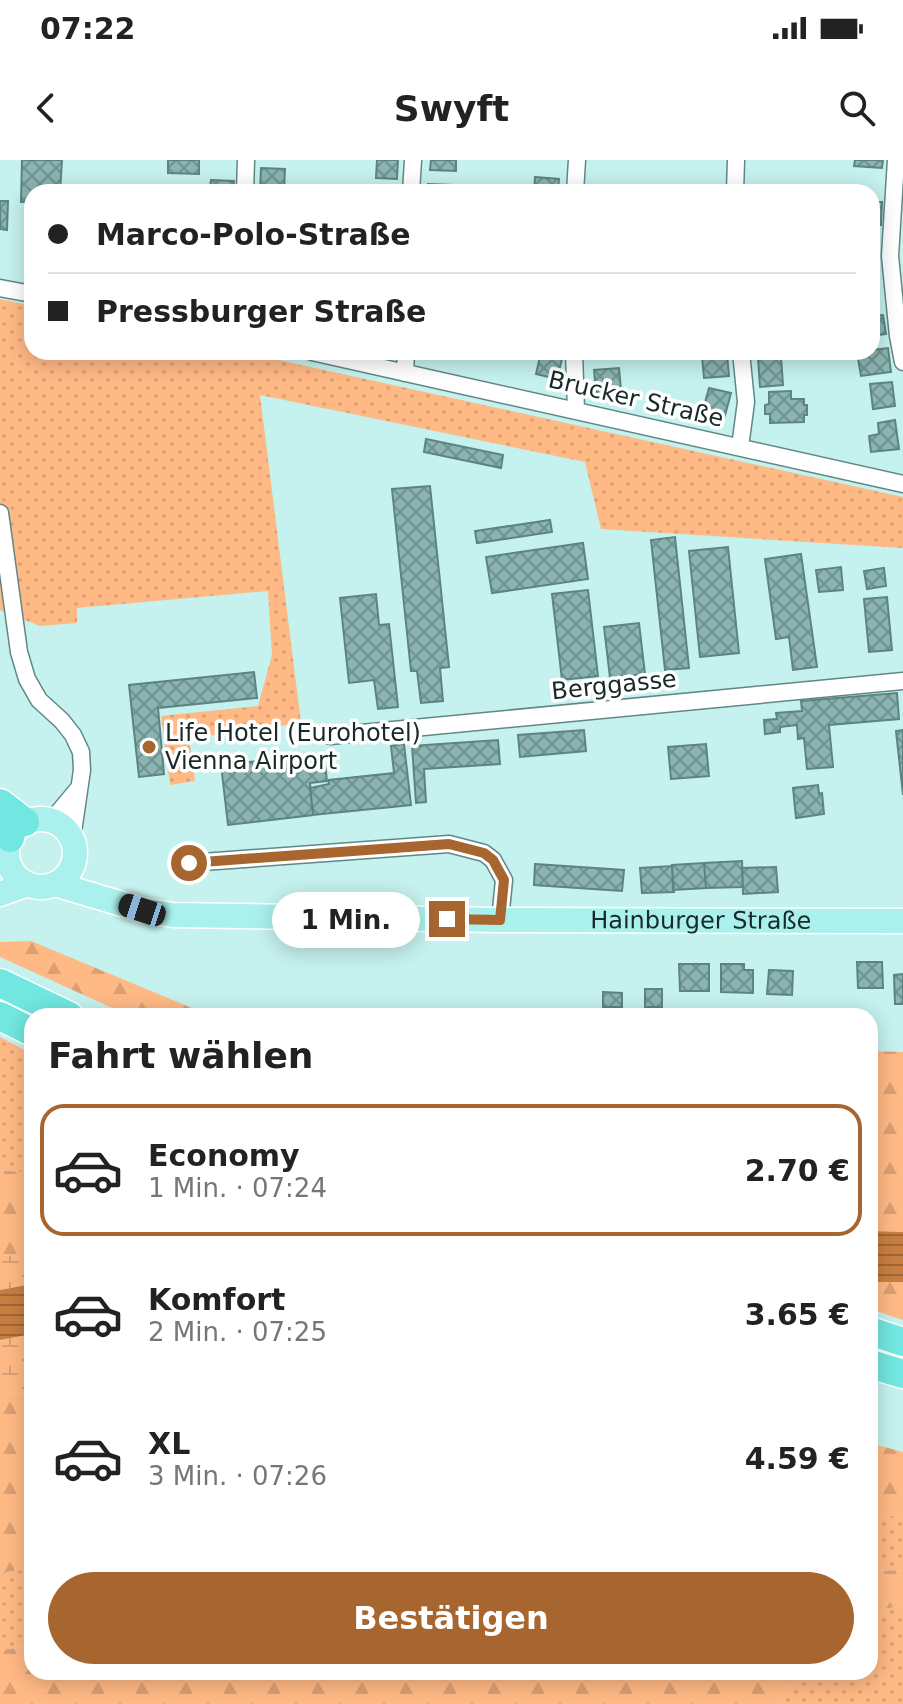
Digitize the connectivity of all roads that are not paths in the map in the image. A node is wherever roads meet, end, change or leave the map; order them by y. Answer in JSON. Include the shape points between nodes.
{"nodes":[{"id":1,"x":246,"y":160,"type":"edge"},
{"id":2,"x":413,"y":160,"type":"edge"},
{"id":3,"x":577,"y":160,"type":"edge"},
{"id":4,"x":736,"y":160,"type":"edge"},
{"id":5,"x":896,"y":160,"type":"edge"},
{"id":6,"x":245,"y":184,"type":"edge"},
{"id":7,"x":412,"y":184,"type":"edge"},
{"id":8,"x":576,"y":184,"type":"edge"},
{"id":9,"x":735,"y":184,"type":"edge"},
{"id":10,"x":0,"y":288,"type":"edge"},
{"id":11,"x":24,"y":292,"type":"edge"},
{"id":12,"x":347,"y":360,"type":"edge"},
{"id":13,"x":406,"y":360,"type":"edge"},
{"id":14,"x":574,"y":360,"type":"edge"},
{"id":15,"x":742,"y":360,"type":"edge"},
{"id":16,"x":903,"y":362,"type":"edge"},
{"id":17,"x":405,"y":373,"type":"junction"},
{"id":18,"x":576,"y":410,"type":"junction"},
{"id":19,"x":740,"y":447,"type":"junction"},
{"id":20,"x":903,"y":484,"type":"edge"},
{"id":21,"x":0,"y":513,"type":"edge"},
{"id":22,"x":903,"y":681,"type":"edge"},
{"id":23,"x":330,"y":736,"type":"dead end"},
{"id":24,"x":79,"y":787,"type":"junction"},
{"id":25,"x":0,"y":803,"type":"edge"},
{"id":26,"x":16,"y":840,"type":"edge"},
{"id":27,"x":74,"y":848,"type":"junction"},
{"id":28,"x":189,"y":863,"type":"dead end"},
{"id":29,"x":28,"y":884,"type":"junction"},
{"id":30,"x":55,"y":884,"type":"junction"},
{"id":31,"x":0,"y":894,"type":"edge"},
{"id":32,"x":113,"y":901,"type":"junction"},
{"id":33,"x":500,"y":920,"type":"junction"},
{"id":34,"x":903,"y":921,"type":"edge"},
{"id":35,"x":0,"y":983,"type":"edge"},
{"id":36,"x":52,"y":1008,"type":"edge"},
{"id":37,"x":0,"y":1016,"type":"edge"},
{"id":38,"x":24,"y":1028,"type":"edge"},
{"id":39,"x":878,"y":1334,"type":"edge"},
{"id":40,"x":903,"y":1342,"type":"edge"}],
"edges":[{"from":1,"to":6,"type":"street"},
{"from":2,"to":7,"type":"street"},
{"from":3,"to":8,"type":"street"},
{"from":4,"to":9,"type":"street"},
{"from":5,"to":16,"type":"street","via":[[890,256]]},
{"from":10,"to":11,"type":"street"},
{"from":12,"to":17,"type":"street","name":"Brucker Straße"},
{"from":13,"to":17,"type":"street"},
{"from":14,"to":18,"type":"street"},
{"from":15,"to":19,"type":"street","via":[[746,402]]},
{"from":17,"to":18,"type":"street","name":"Brucker Straße"},
{"from":18,"to":19,"type":"street","name":"Brucker Straße"},
{"from":19,"to":20,"type":"street","name":"Brucker Straße"},
{"from":21,"to":24,"type":"street","via":[[19,652],[39,700],[62,721],[81,752]]},
{"from":22,"to":23,"type":"street","name":"Berggasse"},
{"from":24,"to":26,"type":"street"},
{"from":24,"to":27,"type":"street"},
{"from":25,"to":26,"type":"highway"},
{"from":26,"to":27,"type":"main road","via":[[60,824]]},
{"from":26,"to":29,"type":"main road","via":[[15,875]]},
{"from":27,"to":30,"type":"main road","via":[[69,872]]},
{"from":27,"to":32,"type":"main road"},
{"from":28,"to":33,"type":"street","via":[[449,844],[493,860],[504,880]]},
{"from":29,"to":30,"type":"main road"},
{"from":29,"to":31,"type":"main road"},
{"from":30,"to":32,"type":"main road","name":"Hainburger Straße"},
{"from":32,"to":33,"type":"main road","name":"Hainburger Straße","via":[[173,915]]},
{"from":33,"to":34,"type":"main road","name":"Hainburger Straße"},
{"from":35,"to":36,"type":"highway"},
{"from":37,"to":38,"type":"highway"},
{"from":39,"to":40,"type":"highway"}]}
